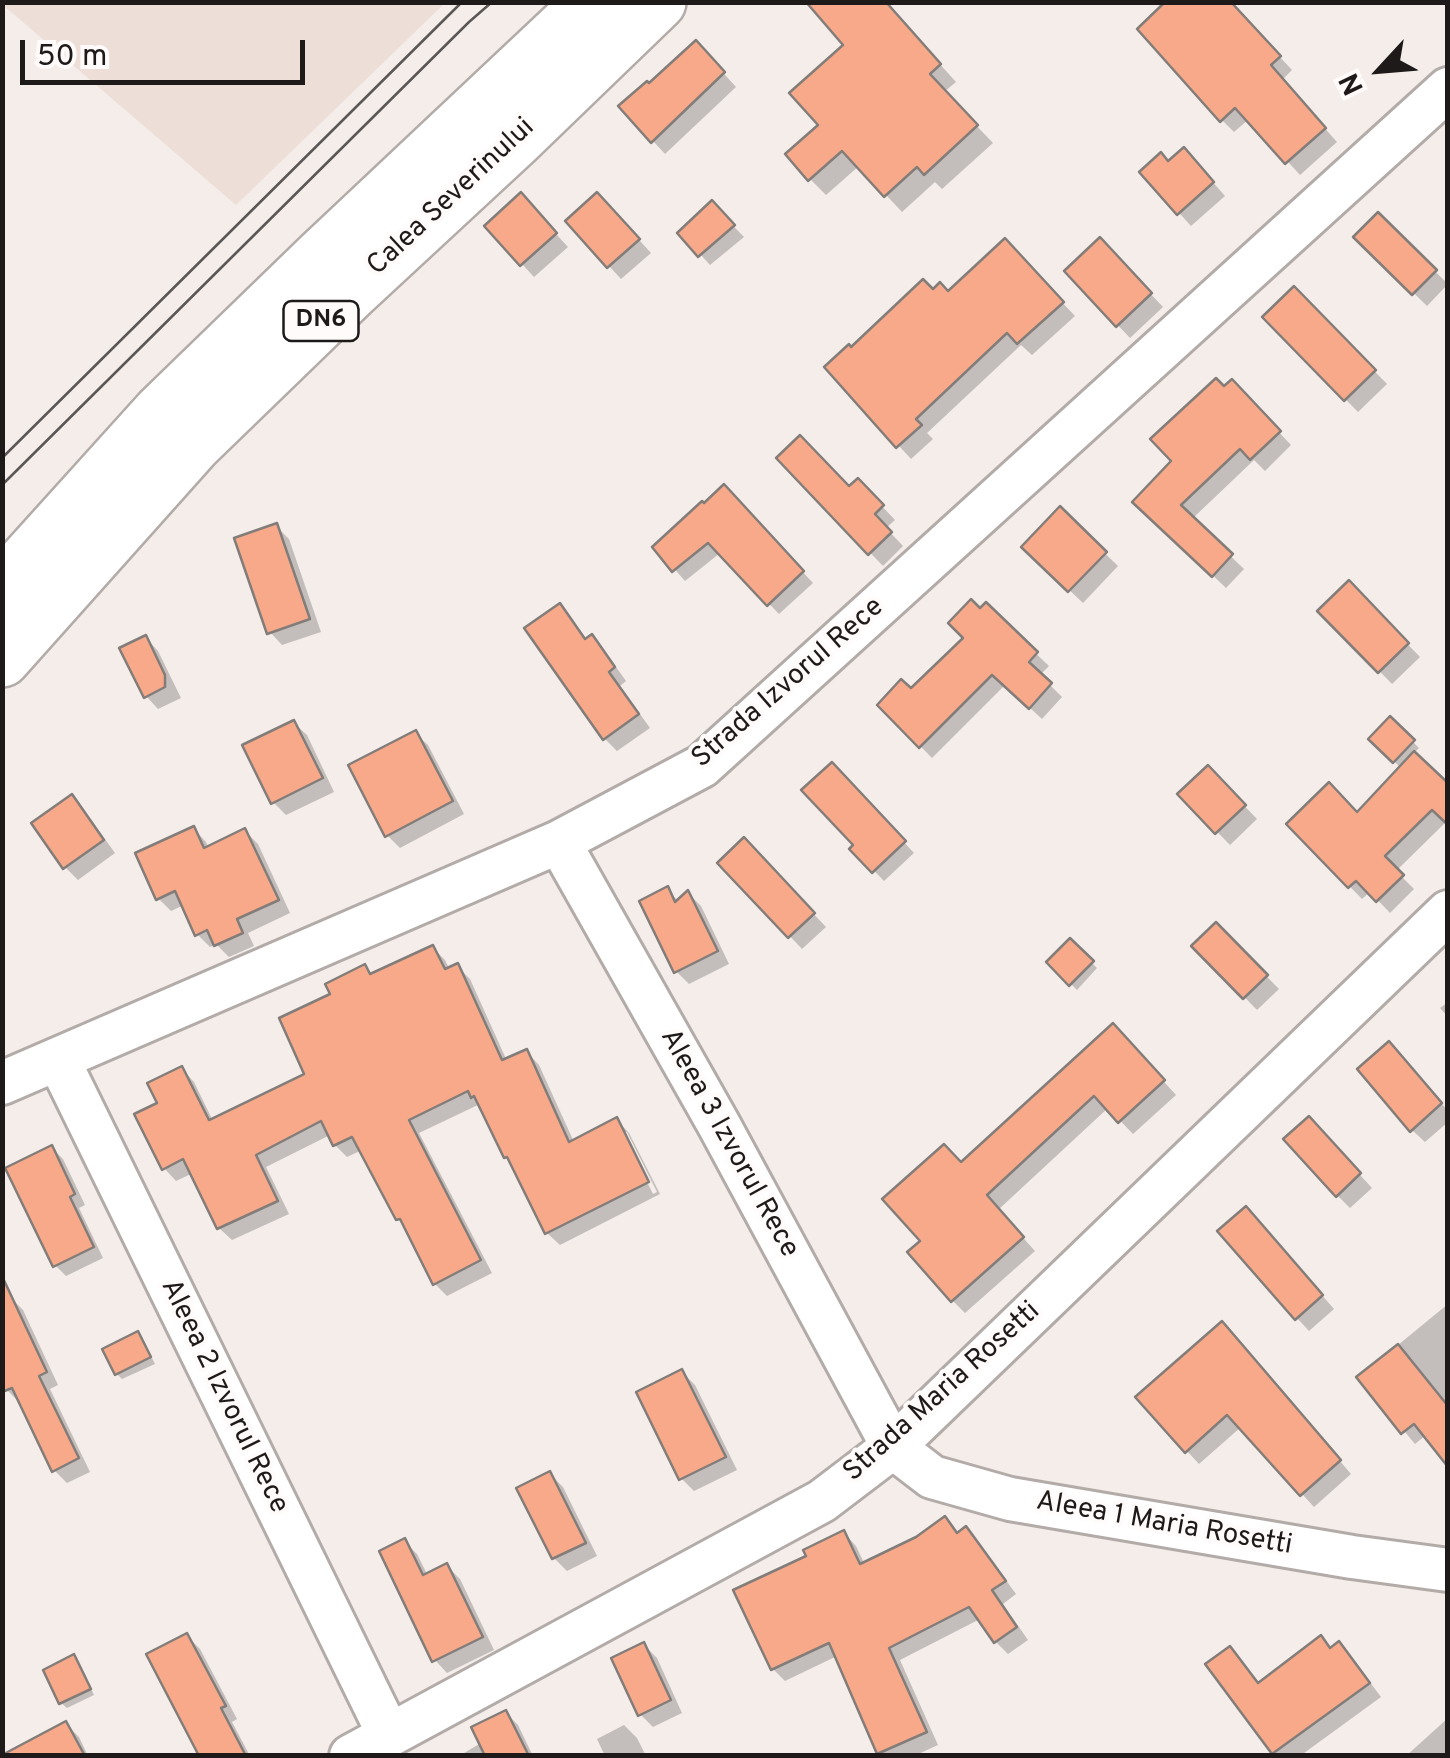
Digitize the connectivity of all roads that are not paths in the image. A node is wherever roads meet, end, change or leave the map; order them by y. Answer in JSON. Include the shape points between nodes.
{"nodes":[{"id":1,"x":592,"y":2,"type":"edge"},
{"id":2,"x":658,"y":2,"type":"edge"},
{"id":3,"x":1448,"y":89,"type":"edge"},
{"id":4,"x":2,"y":588,"type":"edge"},
{"id":5,"x":2,"y":659,"type":"edge"},
{"id":6,"x":559,"y":842,"type":"junction"},
{"id":7,"x":1448,"y":912,"type":"edge"},
{"id":8,"x":58,"y":1059,"type":"junction"},
{"id":9,"x":2,"y":1083,"type":"edge"},
{"id":10,"x":892,"y":1447,"type":"junction"},
{"id":11,"x":1448,"y":1570,"type":"edge"},
{"id":12,"x":389,"y":1735,"type":"junction"},
{"id":13,"x":351,"y":1756,"type":"edge"}],
"edges":[{"from":1,"to":4,"type":"main road","name":"Calea Severinului","number":"DN6","via":[[161,412]]},
{"from":2,"to":5,"type":"main road","name":"Calea Severinului","number":"DN6","via":[[194,444]]},
{"from":3,"to":6,"type":"street","name":"Strada Izvorul Rece","via":[[702,766]]},
{"from":6,"to":8,"type":"street","name":"Strada Izvorul Rece"},
{"from":6,"to":10,"type":"street","name":"Aleea 3 Izvorul Rece"},
{"from":7,"to":10,"type":"street","name":"Strada Maria Rosetti"},
{"from":8,"to":9,"type":"street","name":"Strada Izvorul Rece"},
{"from":8,"to":12,"type":"street","name":"Aleea 2 Izvorul Rece"},
{"from":10,"to":11,"type":"street","name":"Aleea 1 Maria Rosetti","via":[[932,1477],[1010,1499]]},
{"from":10,"to":12,"type":"street","name":"Strada Maria Rosetti","via":[[822,1501]]},
{"from":12,"to":13,"type":"street","name":"Strada Maria Rosetti"}]}
